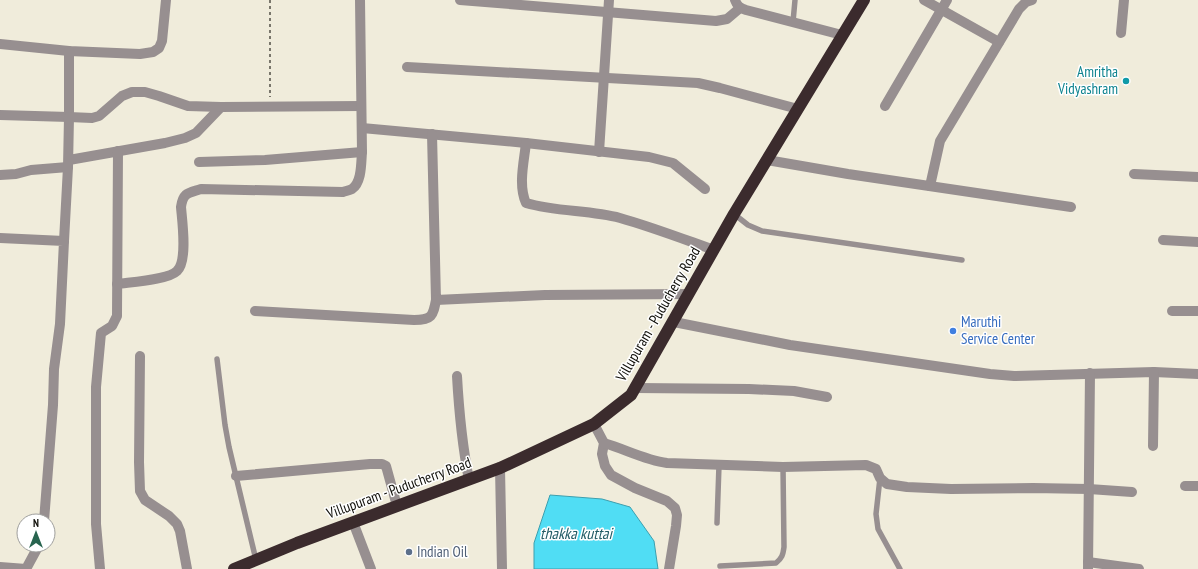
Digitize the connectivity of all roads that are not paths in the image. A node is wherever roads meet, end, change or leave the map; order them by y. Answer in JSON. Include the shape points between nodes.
{"nodes":[{"id":1,"x":166,"y":0,"type":"edge"},
{"id":2,"x":360,"y":0,"type":"edge"},
{"id":3,"x":460,"y":0,"type":"edge"},
{"id":4,"x":608,"y":0,"type":"edge"},
{"id":5,"x":795,"y":0,"type":"edge"},
{"id":6,"x":864,"y":0,"type":"edge"},
{"id":7,"x":924,"y":0,"type":"edge"},
{"id":8,"x":947,"y":0,"type":"edge"},
{"id":9,"x":1032,"y":0,"type":"edge"},
{"id":10,"x":1124,"y":0,"type":"edge"},
{"id":11,"x":536,"y":3,"type":"edge"},
{"id":12,"x":738,"y":4,"type":"edge"},
{"id":13,"x":941,"y":10,"type":"junction"},
{"id":14,"x":608,"y":12,"type":"junction"},
{"id":15,"x":793,"y":22,"type":"junction"},
{"id":16,"x":1121,"y":32,"type":"dead end"},
{"id":17,"x":842,"y":35,"type":"junction"},
{"id":18,"x":999,"y":42,"type":"junction"},
{"id":19,"x":0,"y":44,"type":"edge"},
{"id":20,"x":69,"y":51,"type":"junction"},
{"id":21,"x":407,"y":67,"type":"dead end"},
{"id":22,"x":604,"y":78,"type":"junction"},
{"id":23,"x":361,"y":106,"type":"junction"},
{"id":24,"x":884,"y":106,"type":"dead end"},
{"id":25,"x":221,"y":108,"type":"junction"},
{"id":26,"x":798,"y":109,"type":"junction"},
{"id":27,"x":0,"y":115,"type":"edge"},
{"id":28,"x":70,"y":117,"type":"junction"},
{"id":29,"x":362,"y":128,"type":"junction"},
{"id":30,"x":432,"y":134,"type":"junction"},
{"id":31,"x":526,"y":143,"type":"junction"},
{"id":32,"x":118,"y":151,"type":"junction"},
{"id":33,"x":362,"y":152,"type":"junction"},
{"id":34,"x":599,"y":152,"type":"junction"},
{"id":35,"x":767,"y":160,"type":"junction"},
{"id":36,"x":199,"y":162,"type":"dead end"},
{"id":37,"x":68,"y":163,"type":"junction"},
{"id":38,"x":1134,"y":174,"type":"dead end"},
{"id":39,"x":0,"y":175,"type":"edge"},
{"id":40,"x":1198,"y":177,"type":"edge"},
{"id":41,"x":930,"y":186,"type":"junction"},
{"id":42,"x":705,"y":189,"type":"dead end"},
{"id":43,"x":1071,"y":207,"type":"dead end"},
{"id":44,"x":734,"y":214,"type":"junction"},
{"id":45,"x":0,"y":238,"type":"edge"},
{"id":46,"x":1163,"y":240,"type":"dead end"},
{"id":47,"x":64,"y":241,"type":"junction"},
{"id":48,"x":1198,"y":242,"type":"edge"},
{"id":49,"x":714,"y":250,"type":"junction"},
{"id":50,"x":962,"y":260,"type":"dead end"},
{"id":51,"x":117,"y":284,"type":"junction"},
{"id":52,"x":689,"y":294,"type":"junction"},
{"id":53,"x":436,"y":300,"type":"junction"},
{"id":54,"x":255,"y":311,"type":"dead end"},
{"id":55,"x":1172,"y":311,"type":"dead end"},
{"id":56,"x":1198,"y":311,"type":"edge"},
{"id":57,"x":674,"y":322,"type":"junction"},
{"id":58,"x":140,"y":356,"type":"dead end"},
{"id":59,"x":217,"y":359,"type":"dead end"},
{"id":60,"x":1154,"y":372,"type":"junction"},
{"id":61,"x":1090,"y":373,"type":"junction"},
{"id":62,"x":1198,"y":374,"type":"edge"},
{"id":63,"x":457,"y":376,"type":"dead end"},
{"id":64,"x":636,"y":388,"type":"junction"},
{"id":65,"x":827,"y":397,"type":"dead end"},
{"id":66,"x":594,"y":424,"type":"junction"},
{"id":67,"x":604,"y":443,"type":"junction"},
{"id":68,"x":1153,"y":446,"type":"dead end"},
{"id":69,"x":719,"y":465,"type":"junction"},
{"id":70,"x":783,"y":466,"type":"junction"},
{"id":71,"x":500,"y":468,"type":"junction"},
{"id":72,"x":236,"y":476,"type":"junction"},
{"id":73,"x":880,"y":478,"type":"junction"},
{"id":74,"x":469,"y":480,"type":"junction"},
{"id":75,"x":1185,"y":486,"type":"dead end"},
{"id":76,"x":1198,"y":486,"type":"edge"},
{"id":77,"x":1089,"y":489,"type":"junction"},
{"id":78,"x":1132,"y":492,"type":"dead end"},
{"id":79,"x":397,"y":506,"type":"junction"},
{"id":80,"x":45,"y":513,"type":"edge"},
{"id":81,"x":353,"y":522,"type":"junction"},
{"id":82,"x":717,"y":523,"type":"dead end"},
{"id":83,"x":35,"y":553,"type":"edge"},
{"id":84,"x":256,"y":560,"type":"junction"},
{"id":85,"x":720,"y":566,"type":"dead end"},
{"id":86,"x":1088,"y":566,"type":"edge"},
{"id":87,"x":0,"y":567,"type":"edge"},
{"id":88,"x":100,"y":569,"type":"edge"},
{"id":89,"x":187,"y":569,"type":"edge"},
{"id":90,"x":234,"y":569,"type":"edge"},
{"id":91,"x":371,"y":569,"type":"edge"},
{"id":92,"x":502,"y":569,"type":"edge"},
{"id":93,"x":669,"y":569,"type":"edge"},
{"id":94,"x":900,"y":569,"type":"edge"},
{"id":95,"x":1139,"y":569,"type":"edge"}],
"edges":[{"from":1,"to":20,"type":"street","via":[[162,41],[159,48],[153,52],[140,54]]},
{"from":2,"to":23,"type":"street"},
{"from":3,"to":11,"type":"street"},
{"from":4,"to":14,"type":"street"},
{"from":5,"to":15,"type":"lane"},
{"from":6,"to":17,"type":"highway","name":"Villupuram - Puducherry Road"},
{"from":7,"to":13,"type":"street"},
{"from":8,"to":13,"type":"street"},
{"from":9,"to":18,"type":"street","via":[[1019,9]]},
{"from":10,"to":16,"type":"street"},
{"from":11,"to":14,"type":"street"},
{"from":12,"to":14,"type":"street","via":[[727,19],[716,21]]},
{"from":12,"to":15,"type":"street"},
{"from":13,"to":18,"type":"street"},
{"from":13,"to":24,"type":"street"},
{"from":14,"to":22,"type":"street"},
{"from":15,"to":17,"type":"street"},
{"from":17,"to":26,"type":"highway","name":"Villupuram - Puducherry Road"},
{"from":18,"to":41,"type":"street","via":[[940,141]]},
{"from":19,"to":20,"type":"street"},
{"from":20,"to":28,"type":"street"},
{"from":21,"to":22,"type":"street"},
{"from":22,"to":26,"type":"street","via":[[698,84]]},
{"from":22,"to":34,"type":"street"},
{"from":23,"to":25,"type":"street"},
{"from":23,"to":29,"type":"street"},
{"from":25,"to":28,"type":"street","via":[[188,106],[145,92],[132,92],[122,96],[99,116]]},
{"from":25,"to":32,"type":"street","via":[[196,133],[185,138]]},
{"from":26,"to":35,"type":"highway","name":"Villupuram - Puducherry Road"},
{"from":27,"to":28,"type":"street"},
{"from":28,"to":37,"type":"street"},
{"from":29,"to":30,"type":"street"},
{"from":29,"to":33,"type":"street"},
{"from":30,"to":31,"type":"street"},
{"from":30,"to":53,"type":"street"},
{"from":31,"to":34,"type":"street"},
{"from":31,"to":49,"type":"street","via":[[522,188],[526,203],[620,218]]},
{"from":32,"to":37,"type":"street"},
{"from":32,"to":51,"type":"street"},
{"from":33,"to":36,"type":"street","via":[[265,160]]},
{"from":33,"to":51,"type":"street","via":[[358,182],[352,189],[343,192],[202,189],[188,193],[181,206],[183,249],[179,270],[171,275]]},
{"from":34,"to":42,"type":"street","via":[[650,157],[673,163]]},
{"from":35,"to":41,"type":"street"},
{"from":35,"to":44,"type":"highway","name":"Villupuram - Puducherry Road"},
{"from":37,"to":39,"type":"street"},
{"from":37,"to":47,"type":"street"},
{"from":38,"to":40,"type":"street"},
{"from":41,"to":43,"type":"street"},
{"from":44,"to":49,"type":"highway","name":"Villupuram - Puducherry Road"},
{"from":44,"to":50,"type":"lane","via":[[748,225],[762,231]]},
{"from":45,"to":47,"type":"street"},
{"from":46,"to":48,"type":"street"},
{"from":47,"to":80,"type":"street"},
{"from":49,"to":52,"type":"highway","name":"Villupuram - Puducherry Road"},
{"from":51,"to":88,"type":"street","via":[[116,316],[112,326],[101,333],[96,387],[96,524]]},
{"from":52,"to":53,"type":"street","via":[[545,295]]},
{"from":52,"to":57,"type":"highway","name":"Villupuram - Puducherry Road"},
{"from":53,"to":54,"type":"street","via":[[432,315],[426,320]]},
{"from":55,"to":56,"type":"street"},
{"from":57,"to":61,"type":"street","via":[[790,345],[990,374],[1014,376]]},
{"from":57,"to":64,"type":"highway","name":"Villupuram - Puducherry Road"},
{"from":58,"to":89,"type":"street","via":[[140,491],[145,500],[177,524]]},
{"from":59,"to":72,"type":"lane","via":[[225,426]]},
{"from":60,"to":61,"type":"street"},
{"from":60,"to":62,"type":"street"},
{"from":60,"to":68,"type":"street"},
{"from":61,"to":77,"type":"street"},
{"from":63,"to":74,"type":"street","via":[[459,419]]},
{"from":64,"to":65,"type":"street","via":[[787,390]]},
{"from":64,"to":66,"type":"highway","name":"Villupuram - Puducherry Road","via":[[631,395]]},
{"from":66,"to":67,"type":"street"},
{"from":66,"to":71,"type":"highway","name":"Villupuram - Puducherry Road"},
{"from":67,"to":69,"type":"street","via":[[652,461]]},
{"from":67,"to":93,"type":"street","via":[[602,454],[611,475],[667,501],[675,508],[676,526]]},
{"from":69,"to":70,"type":"street"},
{"from":69,"to":82,"type":"lane"},
{"from":70,"to":73,"type":"street","via":[[866,465],[876,469]]},
{"from":70,"to":85,"type":"lane","via":[[784,547],[781,559],[776,563]]},
{"from":71,"to":74,"type":"highway","name":"Villupuram - Puducherry Road"},
{"from":71,"to":92,"type":"street"},
{"from":72,"to":79,"type":"street","via":[[382,464],[386,466]]},
{"from":72,"to":84,"type":"lane"},
{"from":73,"to":77,"type":"street","via":[[887,484],[907,487]]},
{"from":73,"to":94,"type":"lane","via":[[876,514],[878,530]]},
{"from":74,"to":79,"type":"highway","name":"Villupuram - Puducherry Road"},
{"from":75,"to":76,"type":"street"},
{"from":77,"to":78,"type":"street"},
{"from":77,"to":86,"type":"street"},
{"from":79,"to":81,"type":"highway","name":"Villupuram - Puducherry Road"},
{"from":81,"to":84,"type":"highway","name":"Villupuram - Puducherry Road"},
{"from":81,"to":91,"type":"street"},
{"from":83,"to":87,"type":"street","via":[[26,569]]},
{"from":84,"to":90,"type":"highway","name":"Villupuram - Puducherry Road"},
{"from":86,"to":95,"type":"street"}]}
